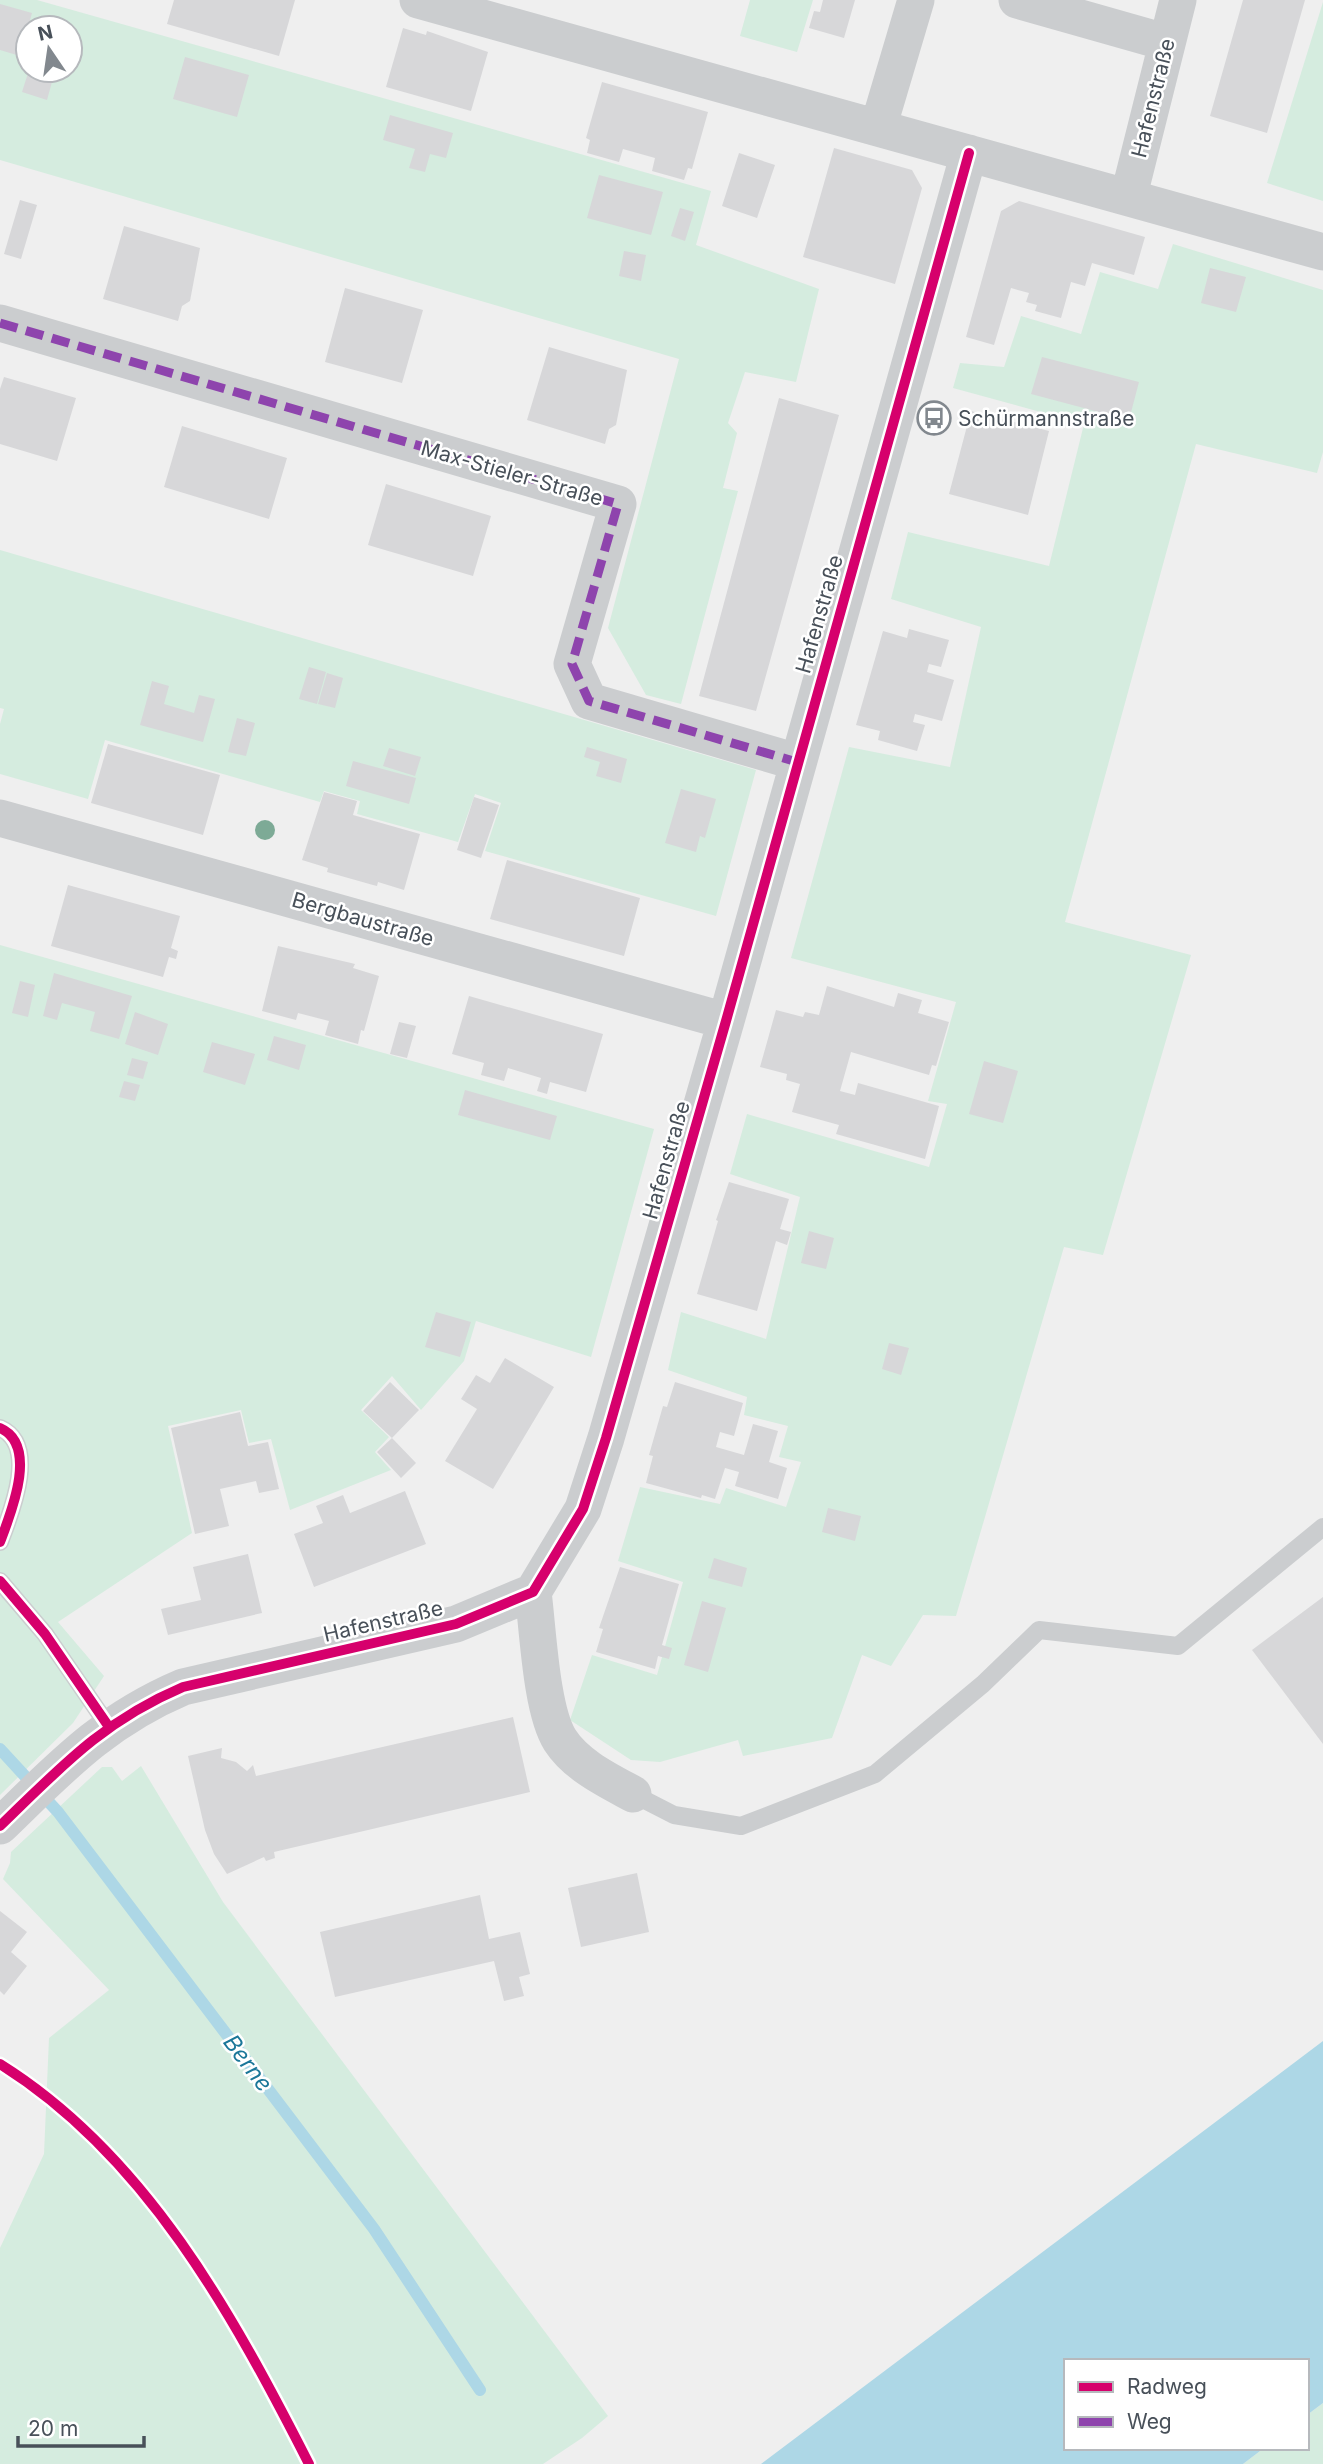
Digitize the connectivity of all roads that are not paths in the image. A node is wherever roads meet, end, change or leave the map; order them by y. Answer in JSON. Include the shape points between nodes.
{"nodes":[{"id":1,"x":418,"y":0,"type":"edge"},
{"id":2,"x":916,"y":0,"type":"edge"},
{"id":3,"x":1017,"y":0,"type":"edge"},
{"id":4,"x":1178,"y":0,"type":"edge"},
{"id":5,"x":1165,"y":42,"type":"junction"},
{"id":6,"x":878,"y":128,"type":"junction"},
{"id":7,"x":969,"y":153,"type":"junction"},
{"id":8,"x":1129,"y":195,"type":"junction"},
{"id":9,"x":1323,"y":252,"type":"edge"},
{"id":10,"x":0,"y":323,"type":"edge"},
{"id":11,"x":797,"y":762,"type":"junction"},
{"id":12,"x":0,"y":818,"type":"edge"},
{"id":13,"x":726,"y":1021,"type":"junction"},
{"id":14,"x":0,"y":1428,"type":"edge"},
{"id":15,"x":1323,"y":1527,"type":"edge"},
{"id":16,"x":0,"y":1542,"type":"edge"},
{"id":17,"x":0,"y":1581,"type":"edge"},
{"id":18,"x":533,"y":1592,"type":"junction"},
{"id":19,"x":96,"y":1737,"type":"junction"},
{"id":20,"x":633,"y":1794,"type":"joint"},
{"id":21,"x":0,"y":1826,"type":"edge"}],
"edges":[{"from":1,"to":6,"type":"street"},
{"from":2,"to":6,"type":"street"},
{"from":3,"to":5,"type":"street"},
{"from":4,"to":5,"type":"street","name":"Hafenstraße"},
{"from":5,"to":8,"type":"street","name":"Hafenstraße"},
{"from":6,"to":7,"type":"street"},
{"from":7,"to":8,"type":"street"},
{"from":7,"to":11,"type":"street","name":"Hafenstraße"},
{"from":8,"to":9,"type":"street"},
{"from":10,"to":11,"type":"street","name":"Max-Stieler-Straße","via":[[618,504],[572,664],[589,701]]},
{"from":11,"to":13,"type":"street","name":"Hafenstraße"},
{"from":12,"to":13,"type":"street","name":"Bergbaustraße"},
{"from":13,"to":18,"type":"street","name":"Hafenstraße","via":[[587,1497]]},
{"from":14,"to":16,"type":"lane","via":[[10,1432],[22,1455],[12,1511]]},
{"from":15,"to":20,"type":"lane","via":[[1178,1646],[1039,1630],[983,1684],[875,1774],[741,1826],[674,1815]]},
{"from":17,"to":19,"type":"lane","via":[[45,1634]]},
{"from":18,"to":19,"type":"street","name":"Hafenstraße","via":[[456,1624],[183,1687],[145,1703]]},
{"from":18,"to":20,"type":"street","via":[[549,1711],[559,1740],[599,1776]]},
{"from":19,"to":21,"type":"street","name":"Hafenstraße"}]}
